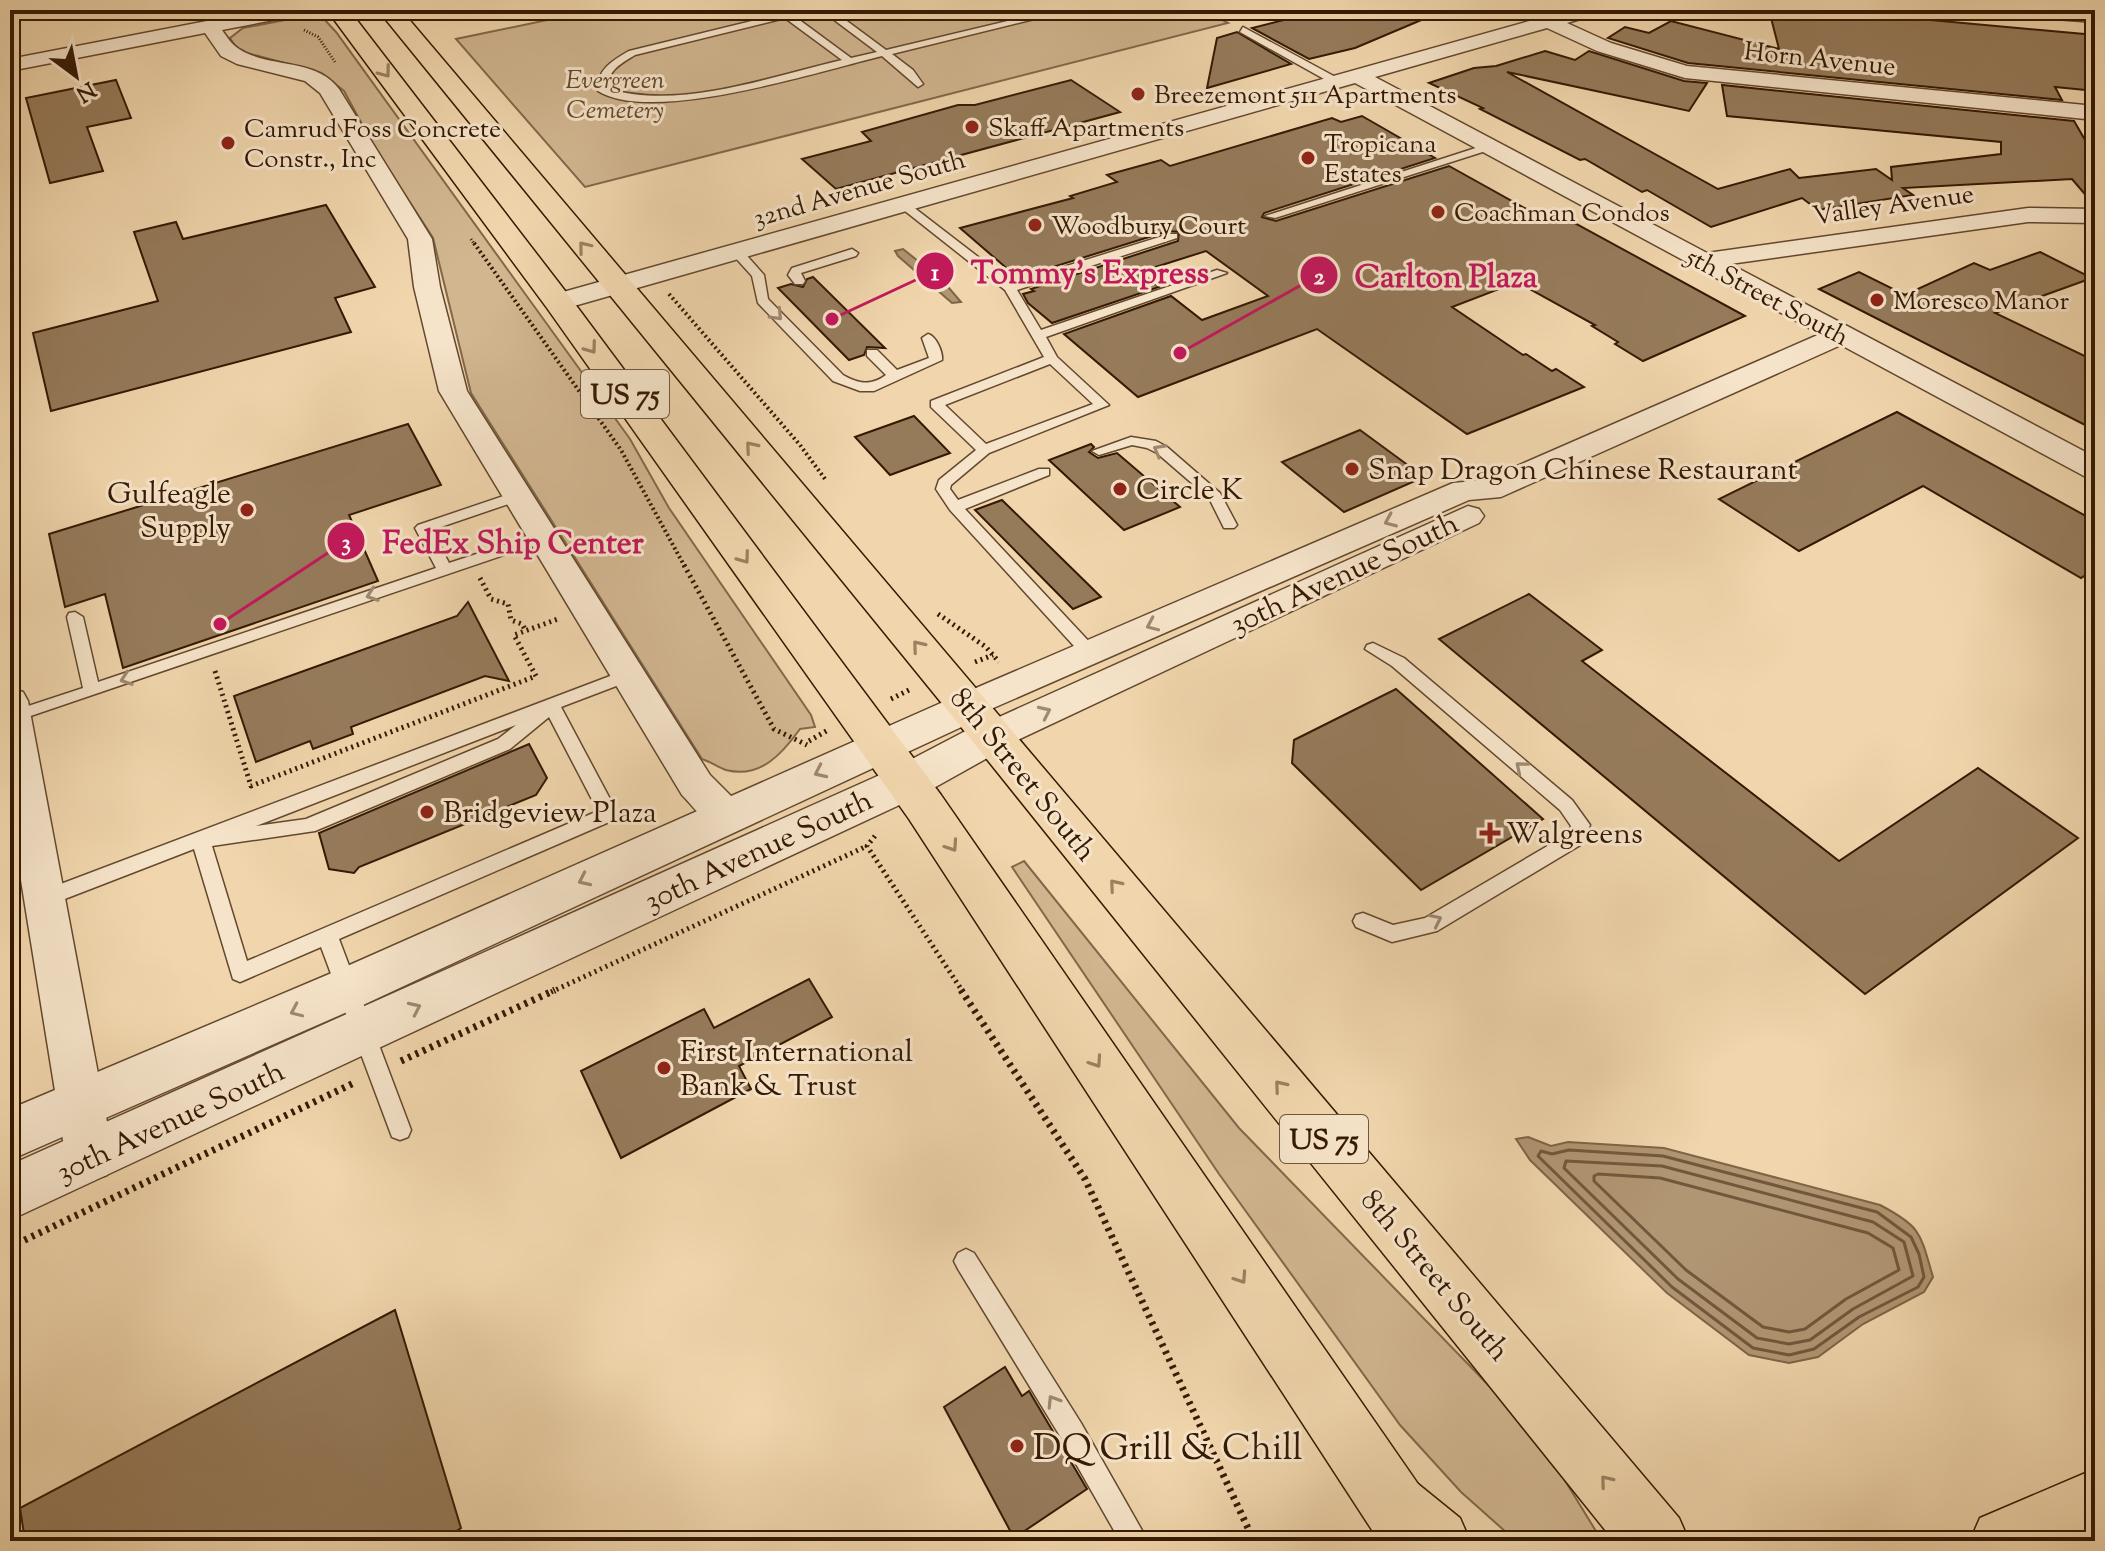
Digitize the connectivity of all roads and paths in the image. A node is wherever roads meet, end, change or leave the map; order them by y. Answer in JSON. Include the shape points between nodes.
{"nodes":[{"id":1,"x":338,"y":10,"type":"edge"},
{"id":2,"x":389,"y":10,"type":"edge"},
{"id":3,"x":464,"y":10,"type":"edge"},
{"id":4,"x":486,"y":10,"type":"edge"},
{"id":5,"x":810,"y":10,"type":"edge"},
{"id":6,"x":826,"y":10,"type":"edge"},
{"id":7,"x":1010,"y":10,"type":"edge"},
{"id":8,"x":1066,"y":10,"type":"edge"},
{"id":9,"x":1590,"y":10,"type":"edge"},
{"id":10,"x":2016,"y":10,"type":"edge"},
{"id":11,"x":784,"y":12,"type":"edge"},
{"id":12,"x":2095,"y":16,"type":"edge"},
{"id":13,"x":295,"y":18,"type":"edge"},
{"id":14,"x":1549,"y":22,"type":"junction"},
{"id":15,"x":1011,"y":23,"type":"junction"},
{"id":16,"x":210,"y":26,"type":"junction"},
{"id":17,"x":1243,"y":30,"type":"dead end"},
{"id":18,"x":885,"y":53,"type":"junction"},
{"id":19,"x":849,"y":61,"type":"junction"},
{"id":20,"x":10,"y":65,"type":"edge"},
{"id":21,"x":340,"y":69,"type":"dead end"},
{"id":22,"x":1347,"y":79,"type":"junction"},
{"id":23,"x":918,"y":84,"type":"dead end"},
{"id":24,"x":2095,"y":113,"type":"edge"},
{"id":25,"x":1488,"y":147,"type":"junction"},
{"id":26,"x":904,"y":205,"type":"junction"},
{"id":27,"x":1271,"y":216,"type":"dead end"},
{"id":28,"x":2095,"y":216,"type":"edge"},
{"id":29,"x":463,"y":227,"type":"dead end"},
{"id":30,"x":1173,"y":236,"type":"dead end"},
{"id":31,"x":737,"y":252,"type":"junction"},
{"id":32,"x":852,"y":253,"type":"dead end"},
{"id":33,"x":1701,"y":261,"type":"junction"},
{"id":34,"x":1221,"y":273,"type":"dead end"},
{"id":35,"x":799,"y":281,"type":"dead end"},
{"id":36,"x":617,"y":286,"type":"junction"},
{"id":37,"x":1010,"y":288,"type":"junction"},
{"id":38,"x":558,"y":302,"type":"junction"},
{"id":39,"x":1040,"y":335,"type":"junction"},
{"id":40,"x":1840,"y":335,"type":"junction"},
{"id":41,"x":928,"y":338,"type":"dead end"},
{"id":42,"x":872,"y":353,"type":"dead end"},
{"id":43,"x":1052,"y":359,"type":"junction"},
{"id":44,"x":894,"y":375,"type":"junction"},
{"id":45,"x":984,"y":450,"type":"junction"},
{"id":46,"x":1099,"y":451,"type":"dead end"},
{"id":47,"x":2095,"y":469,"type":"edge"},
{"id":48,"x":1044,"y":472,"type":"dead end"},
{"id":49,"x":518,"y":496,"type":"junction"},
{"id":50,"x":955,"y":507,"type":"junction"},
{"id":51,"x":1229,"y":525,"type":"dead end"},
{"id":52,"x":543,"y":537,"type":"junction"},
{"id":53,"x":471,"y":561,"type":"junction"},
{"id":54,"x":445,"y":570,"type":"junction"},
{"id":55,"x":1293,"y":580,"type":"junction"},
{"id":56,"x":586,"y":608,"type":"junction"},
{"id":57,"x":75,"y":617,"type":"dead end"},
{"id":58,"x":526,"y":631,"type":"junction"},
{"id":59,"x":1373,"y":649,"type":"dead end"},
{"id":60,"x":208,"y":651,"type":"junction"},
{"id":61,"x":1090,"y":653,"type":"junction"},
{"id":62,"x":993,"y":655,"type":"dead end"},
{"id":63,"x":626,"y":676,"type":"junction"},
{"id":64,"x":92,"y":691,"type":"junction"},
{"id":65,"x":976,"y":702,"type":"junction"},
{"id":66,"x":552,"y":706,"type":"junction"},
{"id":67,"x":12,"y":717,"type":"edge"},
{"id":68,"x":810,"y":746,"type":"dead end"},
{"id":69,"x":893,"y":763,"type":"junction"},
{"id":70,"x":725,"y":815,"type":"junction"},
{"id":71,"x":878,"y":833,"type":"dead end"},
{"id":72,"x":201,"y":840,"type":"junction"},
{"id":73,"x":867,"y":846,"type":"junction"},
{"id":74,"x":44,"y":899,"type":"junction"},
{"id":75,"x":1363,"y":921,"type":"dead end"},
{"id":76,"x":328,"y":936,"type":"junction"},
{"id":77,"x":362,"y":1031,"type":"junction"},
{"id":78,"x":79,"y":1106,"type":"junction"},
{"id":79,"x":400,"y":1130,"type":"dead end"},
{"id":80,"x":10,"y":1135,"type":"edge"},
{"id":81,"x":90,"y":1159,"type":"junction"},
{"id":82,"x":10,"y":1193,"type":"edge"},
{"id":83,"x":10,"y":1247,"type":"edge"},
{"id":84,"x":966,"y":1261,"type":"dead end"},
{"id":85,"x":2095,"y":1501,"type":"edge"},
{"id":86,"x":1414,"y":1530,"type":"edge"},
{"id":87,"x":2011,"y":1540,"type":"edge"},
{"id":88,"x":1135,"y":1541,"type":"edge"},
{"id":89,"x":1254,"y":1541,"type":"edge"},
{"id":90,"x":1656,"y":1541,"type":"edge"}],
"edges":[{"from":1,"to":38,"type":"main road","number":"US 75","one_way":true},
{"from":36,"to":2,"type":"main road","name":"8th Street South","number":"US 75","one_way":true},
{"from":3,"to":4,"type":"lane"},
{"from":5,"to":11,"type":"lane"},
{"from":6,"to":18,"type":"lane"},
{"from":7,"to":15,"type":"lane","via":[[1018,19]]},
{"from":8,"to":15,"type":"lane"},
{"from":9,"to":14,"type":"street","name":"32nd Avenue South"},
{"from":10,"to":12,"type":"street"},
{"from":11,"to":19,"type":"lane"},
{"from":11,"to":19,"type":"lane","via":[[632,53],[611,66],[603,91],[682,98]]},
{"from":13,"to":16,"type":"street"},
{"from":13,"to":21,"type":"path","via":[[318,37]]},
{"from":14,"to":22,"type":"street","name":"32nd Avenue South"},
{"from":14,"to":24,"type":"street","name":"Horn Avenue","via":[[1618,52],[1685,72]]},
{"from":15,"to":18,"type":"lane"},
{"from":16,"to":20,"type":"street"},
{"from":16,"to":49,"type":"street","via":[[228,52],[312,76],[328,89],[420,239],[453,391]]},
{"from":17,"to":22,"type":"lane"},
{"from":18,"to":19,"type":"lane"},
{"from":18,"to":23,"type":"lane"},
{"from":22,"to":25,"type":"street","name":"5th Street South"},
{"from":22,"to":26,"type":"street","name":"32nd Avenue South"},
{"from":25,"to":27,"type":"lane"},
{"from":25,"to":33,"type":"street","name":"5th Street South"},
{"from":26,"to":31,"type":"street","name":"32nd Avenue South"},
{"from":26,"to":37,"type":"lane"},
{"from":28,"to":33,"type":"street","name":"Valley Avenue","via":[[2028,215]]},
{"from":29,"to":68,"type":"path","via":[[621,450],[774,729]]},
{"from":30,"to":37,"type":"lane"},
{"from":31,"to":36,"type":"street","name":"32nd Avenue South"},
{"from":31,"to":44,"type":"lane","one_way":true,"via":[[758,275],[762,300],[838,378],[863,389],[885,384]]},
{"from":32,"to":35,"type":"lane","via":[[796,271]]},
{"from":33,"to":40,"type":"street","name":"5th Street South"},
{"from":34,"to":39,"type":"lane"},
{"from":36,"to":38,"type":"street","name":"32nd Avenue South"},
{"from":65,"to":36,"type":"main road","name":"8th Street South","number":"US 75","one_way":true},
{"from":37,"to":39,"type":"lane"},
{"from":38,"to":69,"type":"main road","number":"US 75","one_way":true},
{"from":39,"to":43,"type":"lane"},
{"from":40,"to":47,"type":"street","name":"5th Street South"},
{"from":40,"to":55,"type":"street","name":"30th Avenue South","via":[[1490,490],[1464,490]]},
{"from":41,"to":44,"type":"lane","via":[[935,360]]},
{"from":42,"to":44,"type":"lane"},
{"from":43,"to":45,"type":"lane","via":[[936,404]]},
{"from":43,"to":45,"type":"lane","via":[[1102,405]]},
{"from":45,"to":50,"type":"lane","via":[[944,483]]},
{"from":51,"to":46,"type":"lane","one_way":true,"via":[[1215,496],[1162,450],[1131,441]]},
{"from":48,"to":50,"type":"lane"},
{"from":49,"to":52,"type":"street"},
{"from":49,"to":54,"type":"lane","via":[[423,528]]},
{"from":50,"to":61,"type":"lane"},
{"from":52,"to":53,"type":"lane"},
{"from":52,"to":56,"type":"street"},
{"from":53,"to":54,"type":"lane"},
{"from":53,"to":58,"type":"path","via":[[491,599],[508,604],[511,620]]},
{"from":54,"to":60,"type":"lane","one_way":true},
{"from":55,"to":61,"type":"street","name":"30th Avenue South","one_way":true},
{"from":65,"to":55,"type":"street","name":"30th Avenue South","one_way":true},
{"from":56,"to":58,"type":"path"},
{"from":56,"to":63,"type":"street"},
{"from":57,"to":64,"type":"lane"},
{"from":58,"to":60,"type":"path","via":[[514,635],[536,676],[251,786]]},
{"from":75,"to":59,"type":"lane","one_way":true,"via":[[1392,934],[1430,925],[1575,839],[1581,825],[1566,805],[1398,662]]},
{"from":60,"to":64,"type":"lane","one_way":true},
{"from":61,"to":65,"type":"street","name":"30th Avenue South"},
{"from":62,"to":65,"type":"path"},
{"from":63,"to":66,"type":"lane"},
{"from":63,"to":70,"type":"street","via":[[696,785]]},
{"from":64,"to":67,"type":"lane"},
{"from":65,"to":69,"type":"street","name":"30th Avenue South"},
{"from":90,"to":65,"type":"main road","name":"8th Street South","number":"US 75","one_way":true},
{"from":66,"to":72,"type":"lane","via":[[504,744],[308,826]]},
{"from":66,"to":76,"type":"lane","via":[[609,814]]},
{"from":67,"to":74,"type":"street"},
{"from":69,"to":70,"type":"street","name":"30th Avenue South","one_way":true},
{"from":77,"to":69,"type":"street","name":"30th Avenue South","one_way":true},
{"from":69,"to":86,"type":"main road","number":"US 75","one_way":true},
{"from":70,"to":77,"type":"street","name":"30th Avenue South","one_way":true},
{"from":71,"to":73,"type":"path"},
{"from":72,"to":74,"type":"lane"},
{"from":72,"to":76,"type":"lane","via":[[240,973]]},
{"from":73,"to":77,"type":"path"},
{"from":73,"to":89,"type":"path","via":[[1085,1179]]},
{"from":74,"to":78,"type":"street"},
{"from":76,"to":77,"type":"lane"},
{"from":77,"to":78,"type":"street","name":"30th Avenue South","one_way":true},
{"from":77,"to":79,"type":"lane"},
{"from":77,"to":81,"type":"street","name":"30th Avenue South"},
{"from":77,"to":83,"type":"path"},
{"from":78,"to":80,"type":"street","name":"30th Avenue South"},
{"from":78,"to":81,"type":"street"},
{"from":81,"to":82,"type":"street","name":"30th Avenue South"},
{"from":88,"to":84,"type":"lane","one_way":true},
{"from":85,"to":87,"type":"main road"}]}
